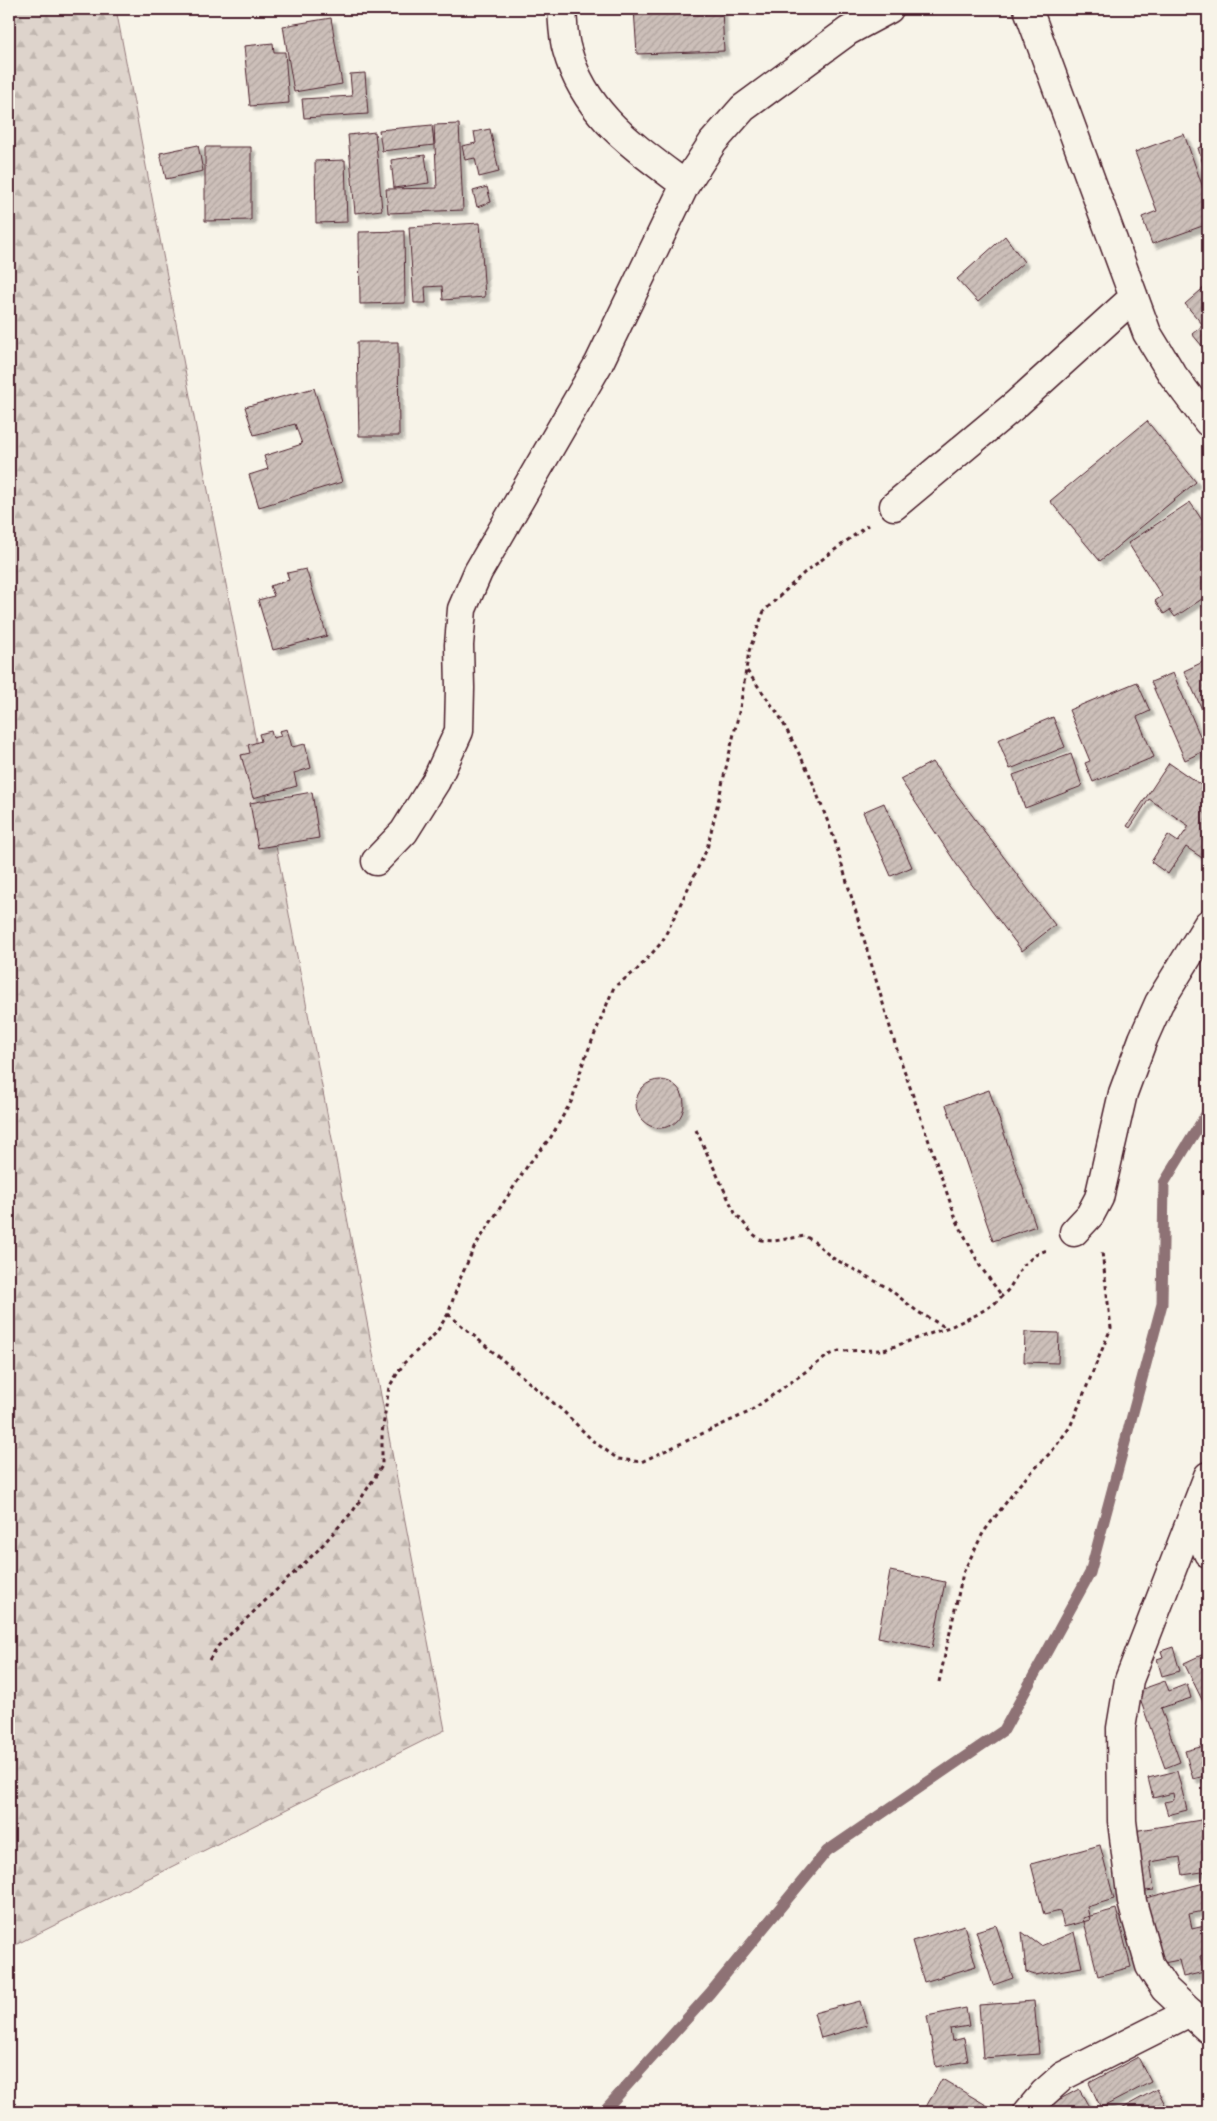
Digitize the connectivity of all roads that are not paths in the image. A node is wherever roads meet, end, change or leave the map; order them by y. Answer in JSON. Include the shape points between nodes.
{"nodes":[{"id":1,"x":562,"y":9,"type":"edge"},
{"id":2,"x":889,"y":9,"type":"edge"},
{"id":3,"x":1028,"y":9,"type":"edge"},
{"id":4,"x":685,"y":185,"type":"junction"},
{"id":5,"x":1133,"y":298,"type":"junction"},
{"id":6,"x":1208,"y":422,"type":"edge"},
{"id":7,"x":894,"y":506,"type":"road end"},
{"id":8,"x":376,"y":861,"type":"dead end"},
{"id":9,"x":1208,"y":924,"type":"edge"},
{"id":10,"x":1074,"y":1232,"type":"road end"},
{"id":11,"x":1208,"y":1476,"type":"edge"},
{"id":12,"x":1193,"y":1517,"type":"junction"},
{"id":13,"x":1208,"y":1553,"type":"edge"},
{"id":14,"x":1199,"y":2020,"type":"edge"},
{"id":15,"x":1028,"y":2112,"type":"edge"}],
"edges":[{"from":1,"to":4,"type":"street","via":[[566,49],[580,85],[601,116],[625,140]]},
{"from":2,"to":4,"type":"street","via":[[848,31],[743,108],[713,142]]},
{"from":3,"to":5,"type":"street"},
{"from":4,"to":8,"type":"street","via":[[598,363],[478,572],[462,609],[459,731],[436,781],[404,832]]},
{"from":5,"to":6,"type":"street","via":[[1147,332],[1172,374]]},
{"from":5,"to":7,"type":"street","via":[[1015,405]]},
{"from":9,"to":10,"type":"street","via":[[1159,1003],[1143,1039],[1122,1093],[1096,1204]]},
{"from":11,"to":12,"type":"street"},
{"from":12,"to":13,"type":"street"},
{"from":12,"to":14,"type":"street","via":[[1129,1680],[1121,1728],[1122,1821],[1132,1902],[1150,1966],[1165,1989]]},
{"from":14,"to":15,"type":"street","via":[[1063,2076]]}]}
